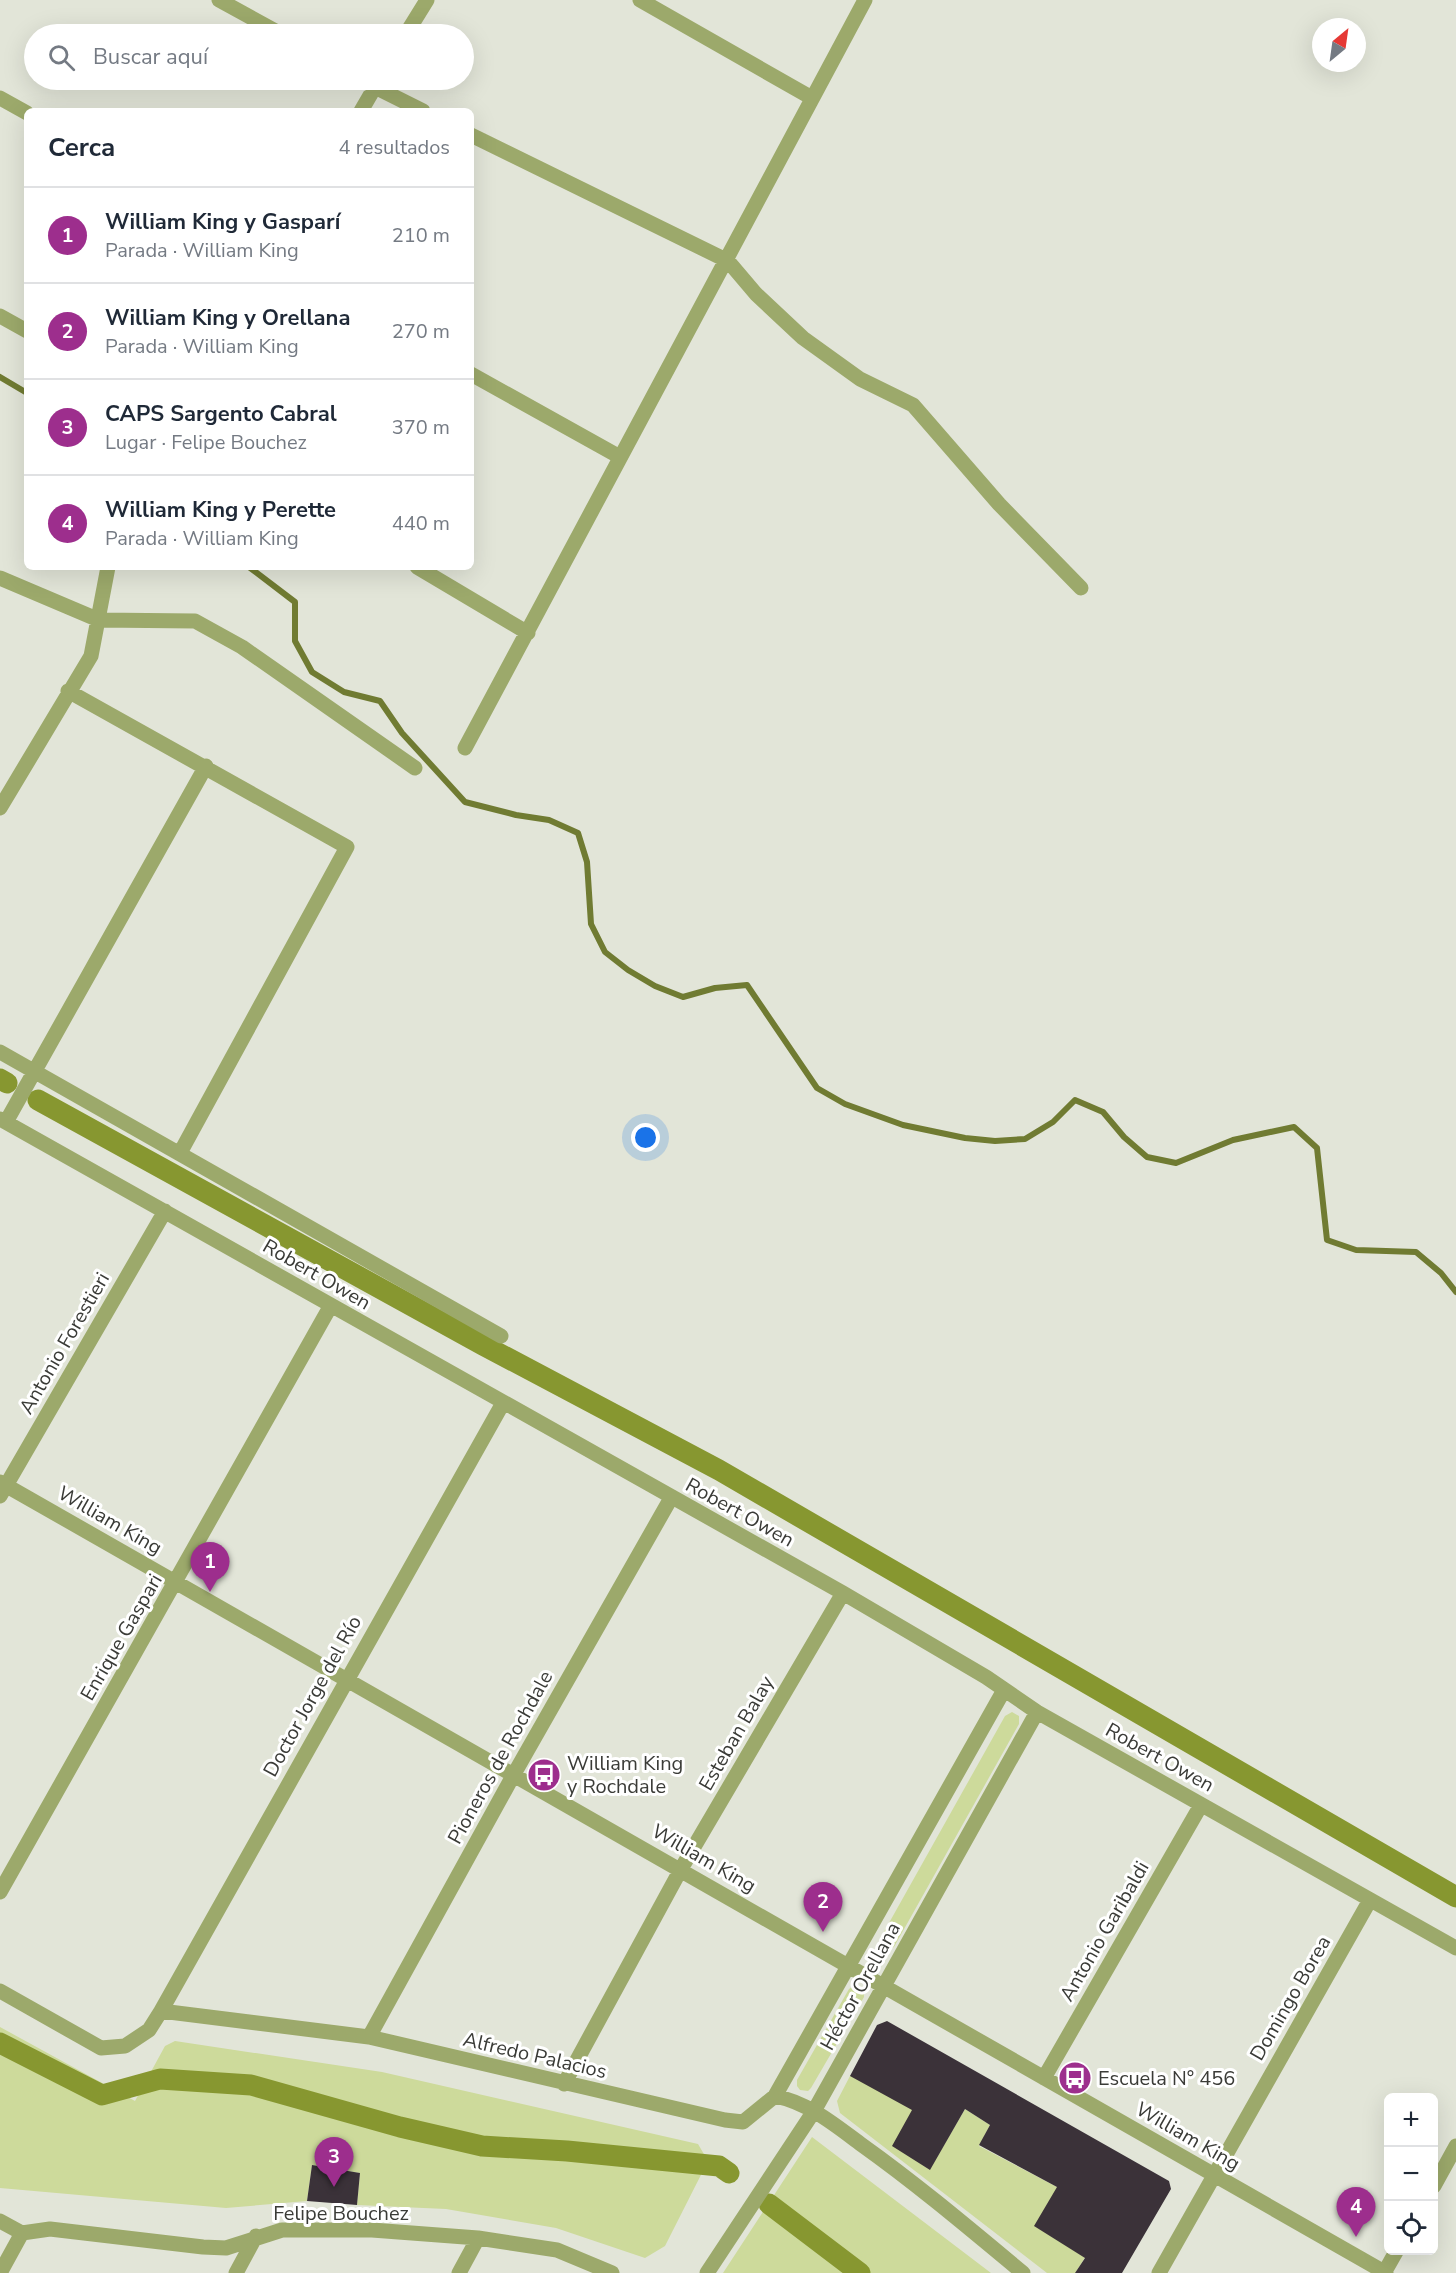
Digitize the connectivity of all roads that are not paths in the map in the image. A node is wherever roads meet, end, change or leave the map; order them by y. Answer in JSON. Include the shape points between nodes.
{"nodes":[{"id":1,"x":219,"y":0,"type":"edge"},
{"id":2,"x":427,"y":0,"type":"edge"},
{"id":3,"x":640,"y":0,"type":"edge"},
{"id":4,"x":865,"y":0,"type":"edge"},
{"id":5,"x":263,"y":24,"type":"edge"},
{"id":6,"x":412,"y":24,"type":"edge"},
{"id":7,"x":373,"y":90,"type":"edge"},
{"id":8,"x":388,"y":90,"type":"edge"},
{"id":9,"x":0,"y":98,"type":"edge"},
{"id":10,"x":812,"y":98,"type":"junction"},
{"id":11,"x":363,"y":108,"type":"edge"},
{"id":12,"x":418,"y":108,"type":"edge"},
{"id":13,"x":24,"y":110,"type":"edge"},
{"id":14,"x":474,"y":136,"type":"edge"},
{"id":15,"x":728,"y":261,"type":"junction"},
{"id":16,"x":0,"y":316,"type":"edge"},
{"id":17,"x":24,"y":329,"type":"edge"},
{"id":18,"x":474,"y":376,"type":"edge"},
{"id":19,"x":620,"y":457,"type":"junction"},
{"id":20,"x":107,"y":570,"type":"edge"},
{"id":21,"x":422,"y":570,"type":"edge"},
{"id":22,"x":0,"y":578,"type":"edge"},
{"id":23,"x":1081,"y":588,"type":"dead end"},
{"id":24,"x":99,"y":620,"type":"junction"},
{"id":25,"x":528,"y":633,"type":"junction"},
{"id":26,"x":68,"y":691,"type":"junction"},
{"id":27,"x":465,"y":748,"type":"dead end"},
{"id":28,"x":206,"y":766,"type":"junction"},
{"id":29,"x":415,"y":768,"type":"dead end"},
{"id":30,"x":0,"y":808,"type":"edge"},
{"id":31,"x":0,"y":1052,"type":"edge"},
{"id":32,"x":34,"y":1072,"type":"junction"},
{"id":33,"x":3,"y":1120,"type":"edge"},
{"id":34,"x":180,"y":1153,"type":"junction"},
{"id":35,"x":165,"y":1211,"type":"junction"},
{"id":36,"x":330,"y":1307,"type":"junction"},
{"id":37,"x":501,"y":1336,"type":"dead end"},
{"id":38,"x":503,"y":1403,"type":"junction"},
{"id":39,"x":2,"y":1487,"type":"edge"},
{"id":40,"x":671,"y":1498,"type":"junction"},
{"id":41,"x":176,"y":1582,"type":"junction"},
{"id":42,"x":843,"y":1593,"type":"junction"},
{"id":43,"x":345,"y":1680,"type":"junction"},
{"id":44,"x":1004,"y":1690,"type":"junction"},
{"id":45,"x":1037,"y":1712,"type":"junction"},
{"id":46,"x":514,"y":1774,"type":"junction"},
{"id":47,"x":1201,"y":1805,"type":"junction"},
{"id":48,"x":681,"y":1869,"type":"junction"},
{"id":49,"x":0,"y":1892,"type":"edge"},
{"id":50,"x":1370,"y":1900,"type":"junction"},
{"id":51,"x":1456,"y":1948,"type":"edge"},
{"id":52,"x":849,"y":1965,"type":"junction"},
{"id":53,"x":884,"y":1986,"type":"junction"},
{"id":54,"x":0,"y":1991,"type":"edge"},
{"id":55,"x":161,"y":2011,"type":"junction"},
{"id":56,"x":369,"y":2037,"type":"junction"},
{"id":57,"x":1044,"y":2078,"type":"junction"},
{"id":58,"x":564,"y":2084,"type":"junction"},
{"id":59,"x":775,"y":2096,"type":"junction"},
{"id":60,"x":814,"y":2111,"type":"junction"},
{"id":61,"x":1456,"y":2146,"type":"edge"},
{"id":62,"x":1214,"y":2175,"type":"junction"},
{"id":63,"x":1438,"y":2179,"type":"edge"},
{"id":64,"x":0,"y":2221,"type":"edge"},
{"id":65,"x":22,"y":2234,"type":"junction"},
{"id":66,"x":256,"y":2236,"type":"junction"},
{"id":67,"x":478,"y":2238,"type":"junction"},
{"id":68,"x":1394,"y":2255,"type":"edge"},
{"id":69,"x":0,"y":2273,"type":"edge"},
{"id":70,"x":236,"y":2273,"type":"edge"},
{"id":71,"x":459,"y":2273,"type":"edge"},
{"id":72,"x":612,"y":2273,"type":"edge"},
{"id":73,"x":707,"y":2273,"type":"edge"},
{"id":74,"x":1023,"y":2273,"type":"edge"},
{"id":75,"x":1159,"y":2273,"type":"edge"},
{"id":76,"x":1385,"y":2273,"type":"edge"}],
"edges":[{"from":1,"to":5,"type":"street"},
{"from":2,"to":6,"type":"street"},
{"from":3,"to":10,"type":"street"},
{"from":4,"to":10,"type":"street"},
{"from":7,"to":11,"type":"street"},
{"from":8,"to":12,"type":"street"},
{"from":9,"to":13,"type":"street"},
{"from":10,"to":15,"type":"street"},
{"from":14,"to":15,"type":"street"},
{"from":15,"to":19,"type":"street"},
{"from":15,"to":23,"type":"street","via":[[803,338],[860,379],[913,405],[999,504]]},
{"from":16,"to":17,"type":"street"},
{"from":18,"to":19,"type":"street"},
{"from":19,"to":25,"type":"street"},
{"from":20,"to":24,"type":"street"},
{"from":21,"to":25,"type":"street"},
{"from":22,"to":24,"type":"street"},
{"from":24,"to":26,"type":"street","via":[[91,656]]},
{"from":24,"to":29,"type":"street","via":[[195,621],[242,647]]},
{"from":25,"to":27,"type":"street"},
{"from":26,"to":28,"type":"street"},
{"from":26,"to":30,"type":"street"},
{"from":28,"to":32,"type":"street"},
{"from":28,"to":34,"type":"street","via":[[347,847]]},
{"from":31,"to":32,"type":"street"},
{"from":32,"to":33,"type":"street"},
{"from":32,"to":34,"type":"street"},
{"from":33,"to":35,"type":"street","name":"Robert Owen"},
{"from":34,"to":37,"type":"street"},
{"from":35,"to":36,"type":"street","name":"Robert Owen"},
{"from":35,"to":39,"type":"street","name":"Antonio Forestieri"},
{"from":36,"to":38,"type":"street","name":"Robert Owen"},
{"from":36,"to":41,"type":"street","name":"Enrique Gaspari"},
{"from":38,"to":40,"type":"street","name":"Robert Owen"},
{"from":38,"to":43,"type":"street","name":"Doctor Jorge del Río"},
{"from":39,"to":41,"type":"street","name":"William King"},
{"from":40,"to":42,"type":"street","name":"Robert Owen"},
{"from":40,"to":46,"type":"street","name":"Pioneros de Rochdale"},
{"from":41,"to":43,"type":"street","name":"William King"},
{"from":41,"to":49,"type":"street","name":"Enrique Gaspari"},
{"from":42,"to":44,"type":"street","name":"Robert Owen"},
{"from":42,"to":48,"type":"street","name":"Esteban Balay"},
{"from":43,"to":46,"type":"street","name":"William King"},
{"from":43,"to":55,"type":"street","name":"Doctor Jorge del Río"},
{"from":44,"to":45,"type":"street","name":"Robert Owen"},
{"from":44,"to":52,"type":"street","name":"Héctor Orellana"},
{"from":45,"to":47,"type":"street","name":"Robert Owen"},
{"from":45,"to":53,"type":"street","name":"Héctor Orellana"},
{"from":46,"to":48,"type":"street","name":"William King"},
{"from":46,"to":56,"type":"street","name":"Pioneros de Rochdale"},
{"from":47,"to":50,"type":"street","name":"Robert Owen"},
{"from":47,"to":57,"type":"street","name":"Antonio Garibaldi"},
{"from":48,"to":52,"type":"street","name":"William King"},
{"from":48,"to":58,"type":"street","name":"Esteban Balay"},
{"from":50,"to":51,"type":"street","name":"Robert Owen"},
{"from":50,"to":62,"type":"street","name":"Domingo Borea"},
{"from":52,"to":53,"type":"street","name":"William King"},
{"from":52,"to":59,"type":"street","name":"Héctor Orellana"},
{"from":53,"to":57,"type":"street","name":"William King"},
{"from":53,"to":60,"type":"street","name":"Héctor Orellana"},
{"from":54,"to":55,"type":"street","via":[[101,2048],[133,2041],[149,2030]]},
{"from":55,"to":56,"type":"street","name":"Alfredo Palacios"},
{"from":56,"to":58,"type":"street","name":"Alfredo Palacios"},
{"from":57,"to":62,"type":"street","name":"William King"},
{"from":58,"to":59,"type":"street","name":"Alfredo Palacios","via":[[743,2122]]},
{"from":59,"to":60,"type":"street"},
{"from":60,"to":73,"type":"street","name":"Héctor Orellana"},
{"from":60,"to":74,"type":"street","via":[[921,2187]]},
{"from":61,"to":63,"type":"street"},
{"from":62,"to":75,"type":"street","name":"Domingo Borea"},
{"from":62,"to":76,"type":"street","name":"William King"},
{"from":64,"to":65,"type":"street"},
{"from":65,"to":66,"type":"street","name":"Felipe Bouchez","via":[[50,2229],[226,2248]]},
{"from":65,"to":69,"type":"street"},
{"from":66,"to":67,"type":"street","name":"Felipe Bouchez","via":[[282,2230],[372,2230]]},
{"from":66,"to":70,"type":"street"},
{"from":67,"to":71,"type":"street"},
{"from":67,"to":72,"type":"street","name":"Felipe Bouchez","via":[[557,2250]]},
{"from":68,"to":76,"type":"street"}]}
